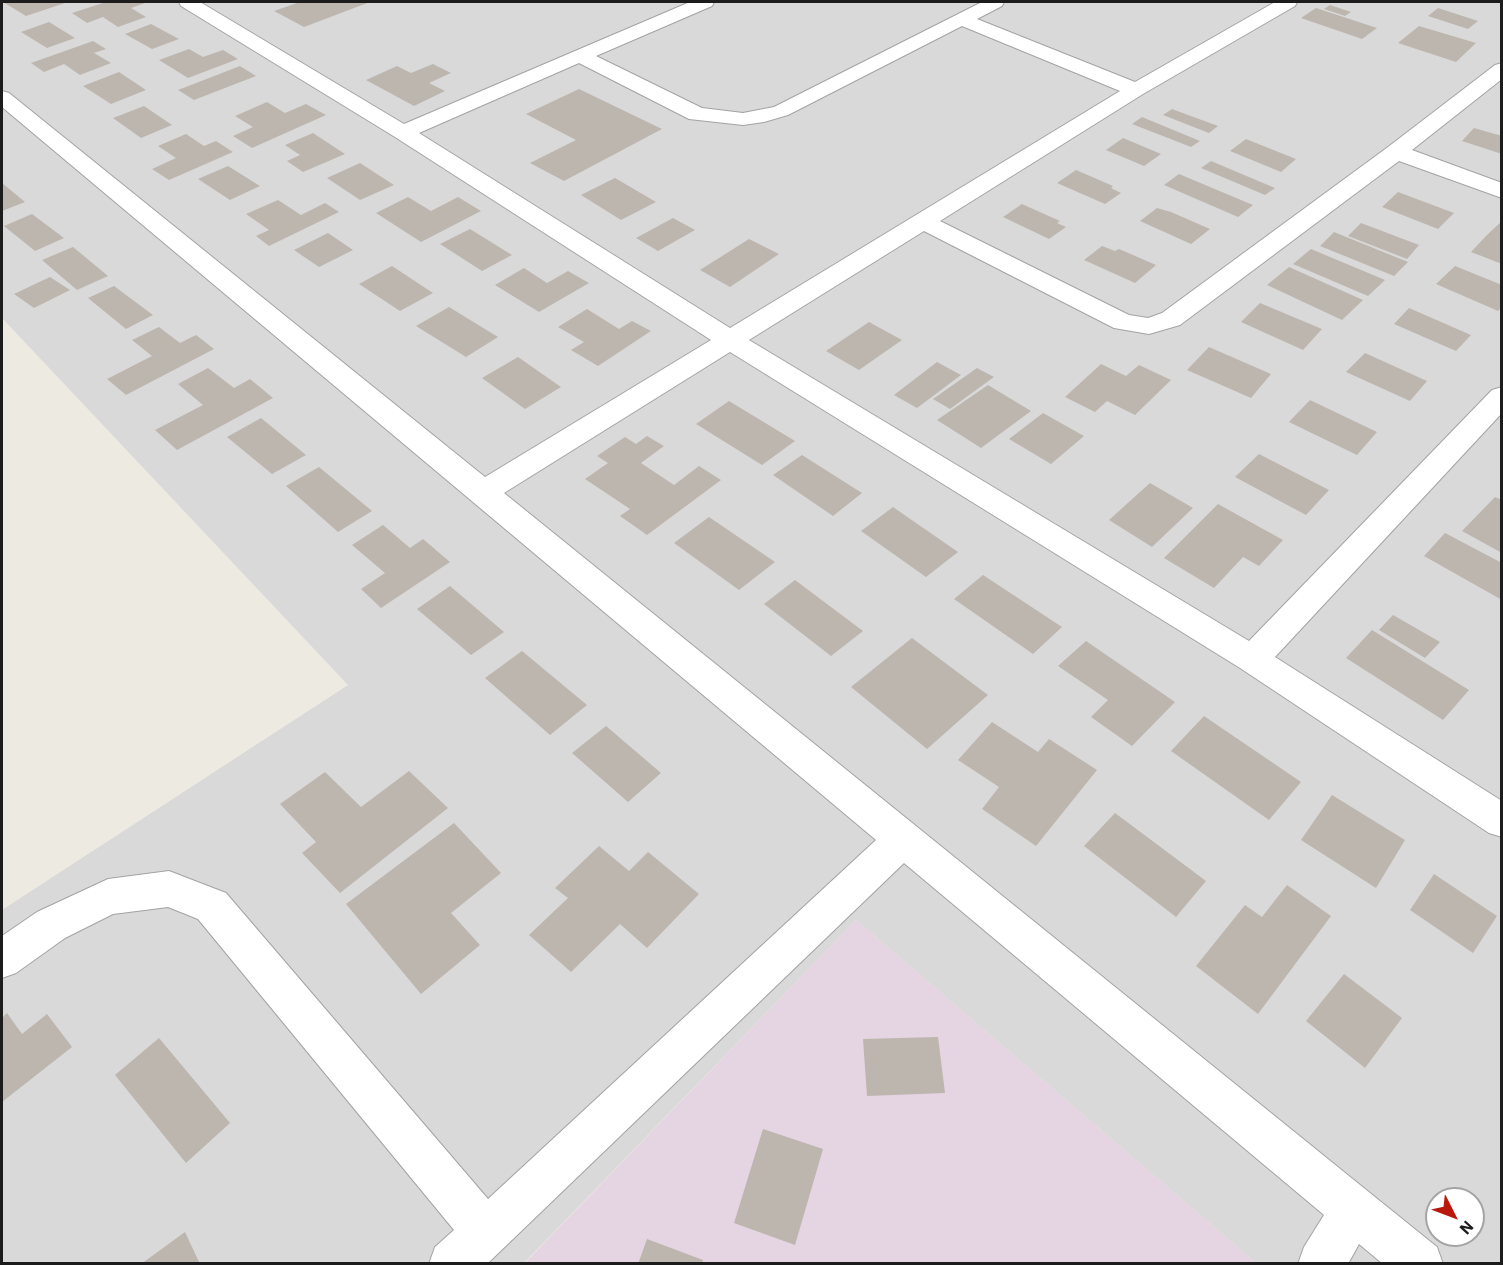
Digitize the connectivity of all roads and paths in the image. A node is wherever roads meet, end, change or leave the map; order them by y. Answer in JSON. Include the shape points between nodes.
{"nodes":[{"id":1,"x":188,"y":2,"type":"edge"},
{"id":2,"x":705,"y":2,"type":"edge"},
{"id":3,"x":995,"y":2,"type":"edge"},
{"id":4,"x":1288,"y":2,"type":"edge"},
{"id":5,"x":961,"y":19,"type":"junction"},
{"id":6,"x":580,"y":56,"type":"junction"},
{"id":7,"x":1502,"y":69,"type":"edge"},
{"id":8,"x":1136,"y":90,"type":"junction"},
{"id":9,"x":2,"y":97,"type":"edge"},
{"id":10,"x":403,"y":132,"type":"junction"},
{"id":11,"x":1396,"y":152,"type":"junction"},
{"id":12,"x":1502,"y":191,"type":"edge"},
{"id":13,"x":924,"y":222,"type":"junction"},
{"id":14,"x":728,"y":339,"type":"junction"},
{"id":15,"x":1502,"y":396,"type":"edge"},
{"id":16,"x":483,"y":492,"type":"junction"},
{"id":17,"x":1252,"y":659,"type":"junction"},
{"id":18,"x":1502,"y":821,"type":"edge"},
{"id":19,"x":903,"y":839,"type":"junction"},
{"id":20,"x":2,"y":959,"type":"edge"},
{"id":21,"x":1354,"y":1209,"type":"junction"},
{"id":22,"x":486,"y":1232,"type":"junction"},
{"id":23,"x":452,"y":1263,"type":"edge"},
{"id":24,"x":1321,"y":1263,"type":"edge"},
{"id":25,"x":1420,"y":1263,"type":"edge"}],
"edges":[{"from":1,"to":10,"type":"street"},
{"from":2,"to":6,"type":"street"},
{"from":3,"to":5,"type":"street"},
{"from":4,"to":8,"type":"street"},
{"from":5,"to":6,"type":"street","via":[[781,111],[742,119],[698,114]]},
{"from":5,"to":8,"type":"street"},
{"from":6,"to":10,"type":"street"},
{"from":7,"to":11,"type":"street"},
{"from":8,"to":13,"type":"street"},
{"from":9,"to":16,"type":"street"},
{"from":10,"to":14,"type":"street"},
{"from":11,"to":12,"type":"street"},
{"from":11,"to":13,"type":"street","via":[[1171,319],[1149,326],[1123,322]]},
{"from":13,"to":14,"type":"street"},
{"from":14,"to":16,"type":"street"},
{"from":14,"to":17,"type":"street"},
{"from":15,"to":17,"type":"street"},
{"from":16,"to":19,"type":"street"},
{"from":17,"to":18,"type":"street"},
{"from":19,"to":21,"type":"street"},
{"from":19,"to":22,"type":"street"},
{"from":20,"to":22,"type":"street","via":[[51,925],[108,897],[169,889],[212,906]]},
{"from":21,"to":24,"type":"street"},
{"from":21,"to":25,"type":"street"},
{"from":22,"to":23,"type":"street"}]}
